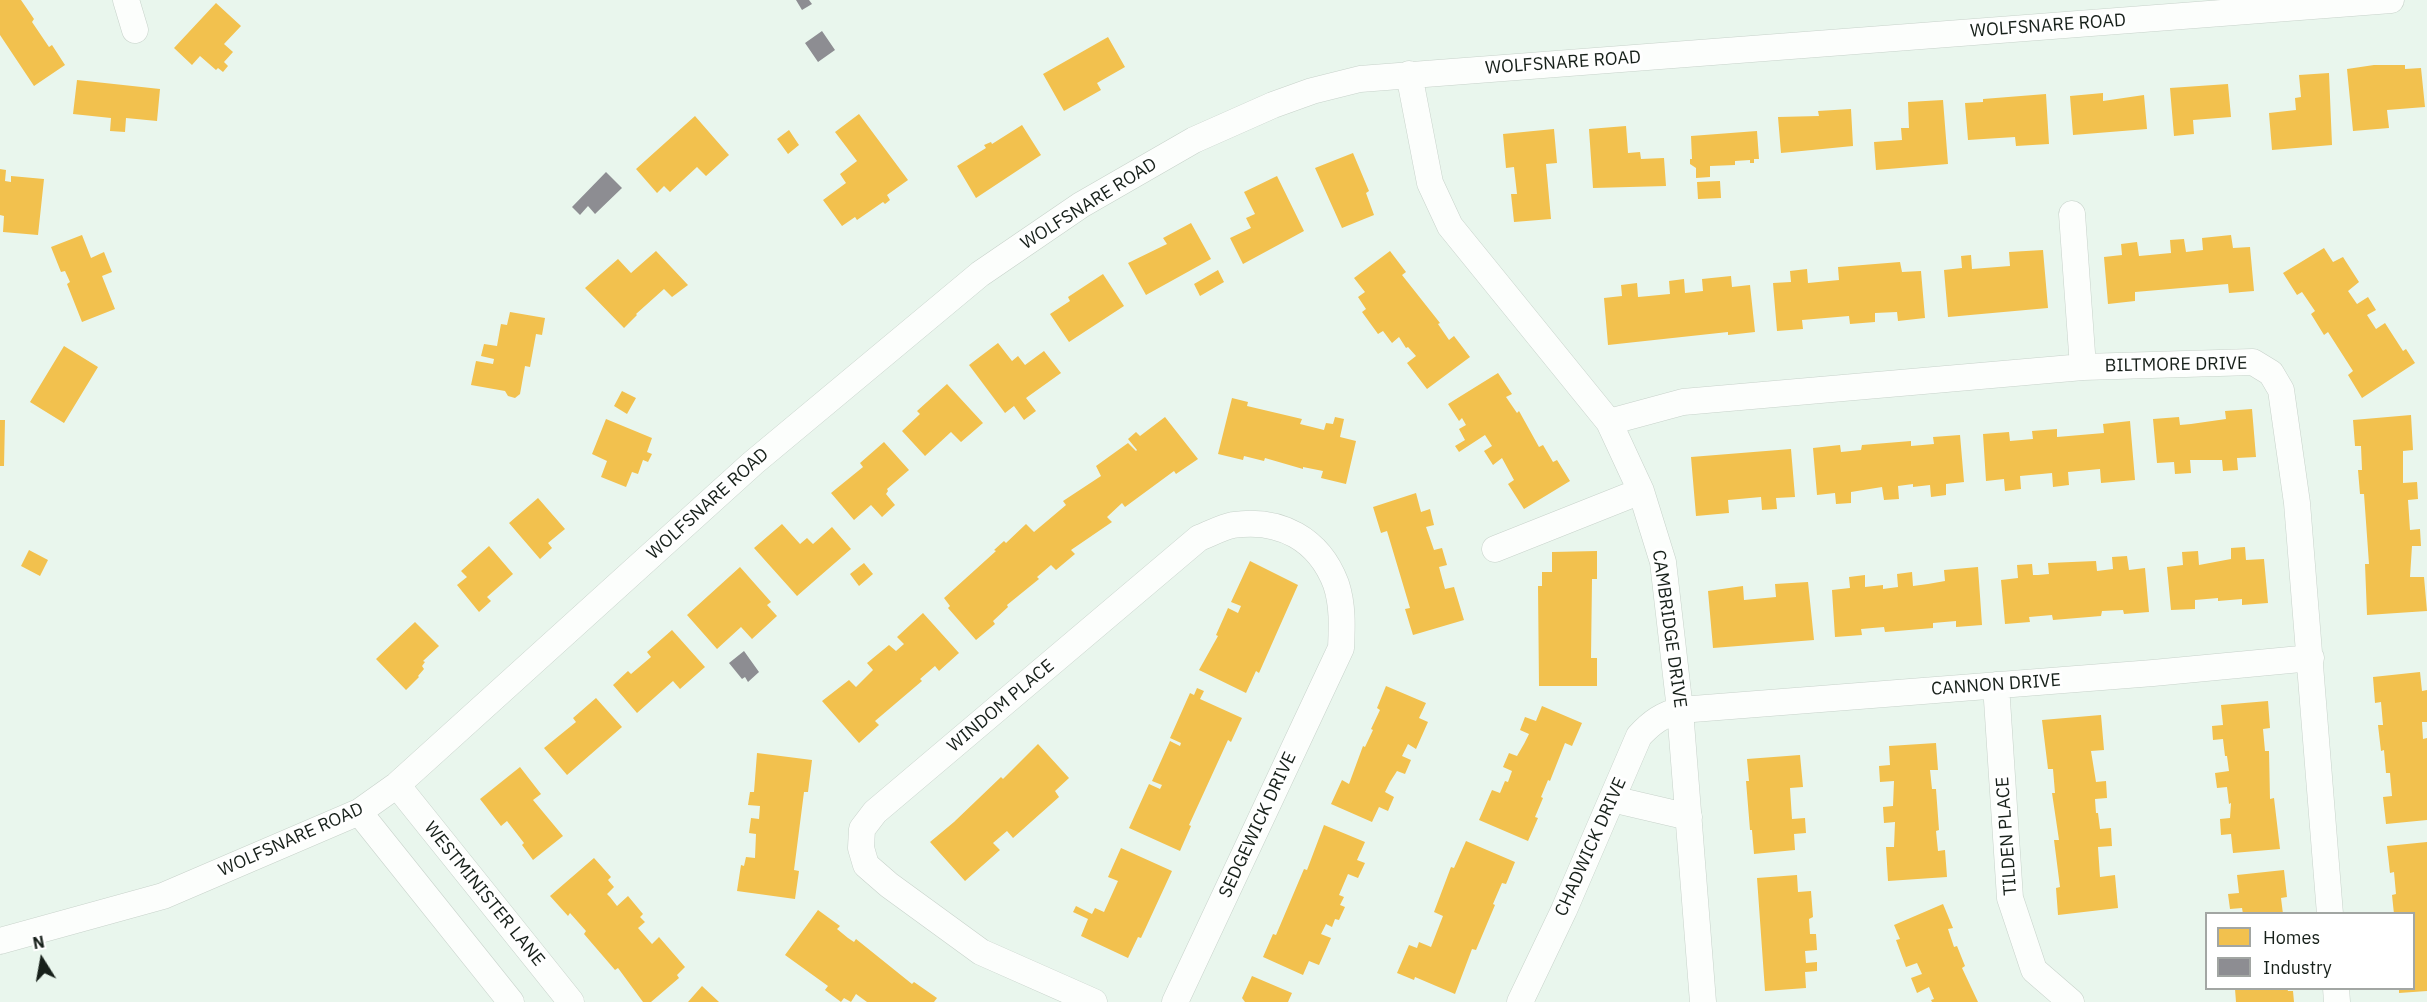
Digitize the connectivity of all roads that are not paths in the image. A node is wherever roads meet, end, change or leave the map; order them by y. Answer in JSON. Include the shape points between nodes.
{"nodes":[{"id":1,"x":126,"y":0,"type":"edge"},
{"id":2,"x":2391,"y":0,"type":"edge"},
{"id":3,"x":135,"y":30,"type":"dead end"},
{"id":4,"x":1409,"y":75,"type":"junction"},
{"id":5,"x":2072,"y":214,"type":"dead end"},
{"id":6,"x":2083,"y":367,"type":"junction"},
{"id":7,"x":1609,"y":422,"type":"junction"},
{"id":8,"x":1641,"y":491,"type":"junction"},
{"id":9,"x":1495,"y":549,"type":"dead end"},
{"id":10,"x":1341,"y":648,"type":"joint"},
{"id":11,"x":2311,"y":658,"type":"junction"},
{"id":12,"x":1996,"y":685,"type":"junction"},
{"id":13,"x":1680,"y":710,"type":"junction"},
{"id":14,"x":397,"y":785,"type":"junction"},
{"id":15,"x":1612,"y":799,"type":"junction"},
{"id":16,"x":359,"y":812,"type":"junction"},
{"id":17,"x":1689,"y":817,"type":"junction"},
{"id":18,"x":2330,"y":912,"type":"edge"},
{"id":19,"x":0,"y":941,"type":"edge"},
{"id":20,"x":511,"y":1002,"type":"edge"},
{"id":21,"x":571,"y":1002,"type":"edge"},
{"id":22,"x":1094,"y":1002,"type":"edge"},
{"id":23,"x":1175,"y":1002,"type":"edge"},
{"id":24,"x":1520,"y":1002,"type":"edge"},
{"id":25,"x":1703,"y":1002,"type":"edge"},
{"id":26,"x":2071,"y":1002,"type":"edge"}],
"edges":[{"from":1,"to":3,"type":"street"},
{"from":2,"to":4,"type":"street","name":"WOLFSNARE ROAD"},
{"from":4,"to":7,"type":"street","name":"CAMBRIDGE DRIVE","via":[[1431,183],[1450,226]]},
{"from":4,"to":14,"type":"street","name":"WOLFSNARE ROAD","via":[[1360,79],[1312,91],[1194,140],[1081,205],[980,274],[753,463]]},
{"from":5,"to":6,"type":"street"},
{"from":6,"to":7,"type":"street","name":"BILTMORE DRIVE","via":[[1683,402]]},
{"from":6,"to":11,"type":"street","name":"BILTMORE DRIVE","via":[[2253,362],[2271,373],[2281,390],[2291,458]]},
{"from":7,"to":8,"type":"street","name":"CAMBRIDGE DRIVE"},
{"from":8,"to":9,"type":"street"},
{"from":8,"to":13,"type":"street","name":"CAMBRIDGE DRIVE","via":[[1663,562]]},
{"from":10,"to":22,"type":"street","name":"WINDOM PLACE","via":[[1342,618],[1336,585],[1307,543],[1292,531],[1267,524],[1232,525],[1199,538],[874,812],[862,829],[861,848],[867,865],[889,885],[981,952]]},
{"from":10,"to":23,"type":"street","name":"SEDGEWICK DRIVE"},
{"from":11,"to":12,"type":"street","name":"CANNON DRIVE"},
{"from":11,"to":18,"type":"street","name":"BILTMORE DRIVE"},
{"from":12,"to":13,"type":"street","name":"CANNON DRIVE"},
{"from":12,"to":26,"type":"street","name":"TILDEN PLACE","via":[[2010,898],[2034,970]]},
{"from":13,"to":15,"type":"street","name":"CHADWICK DRIVE","via":[[1652,722],[1639,736]]},
{"from":13,"to":17,"type":"street","name":"CAMBRIDGE DRIVE"},
{"from":14,"to":16,"type":"street","name":"WOLFSNARE ROAD"},
{"from":14,"to":21,"type":"street","name":"WESTMINISTER LANE"},
{"from":15,"to":17,"type":"street"},
{"from":15,"to":24,"type":"street","name":"CHADWICK DRIVE"},
{"from":16,"to":19,"type":"street","name":"WOLFSNARE ROAD","via":[[163,896]]},
{"from":16,"to":20,"type":"street"},
{"from":17,"to":25,"type":"street","name":"CAMBRIDGE DRIVE"}]}
